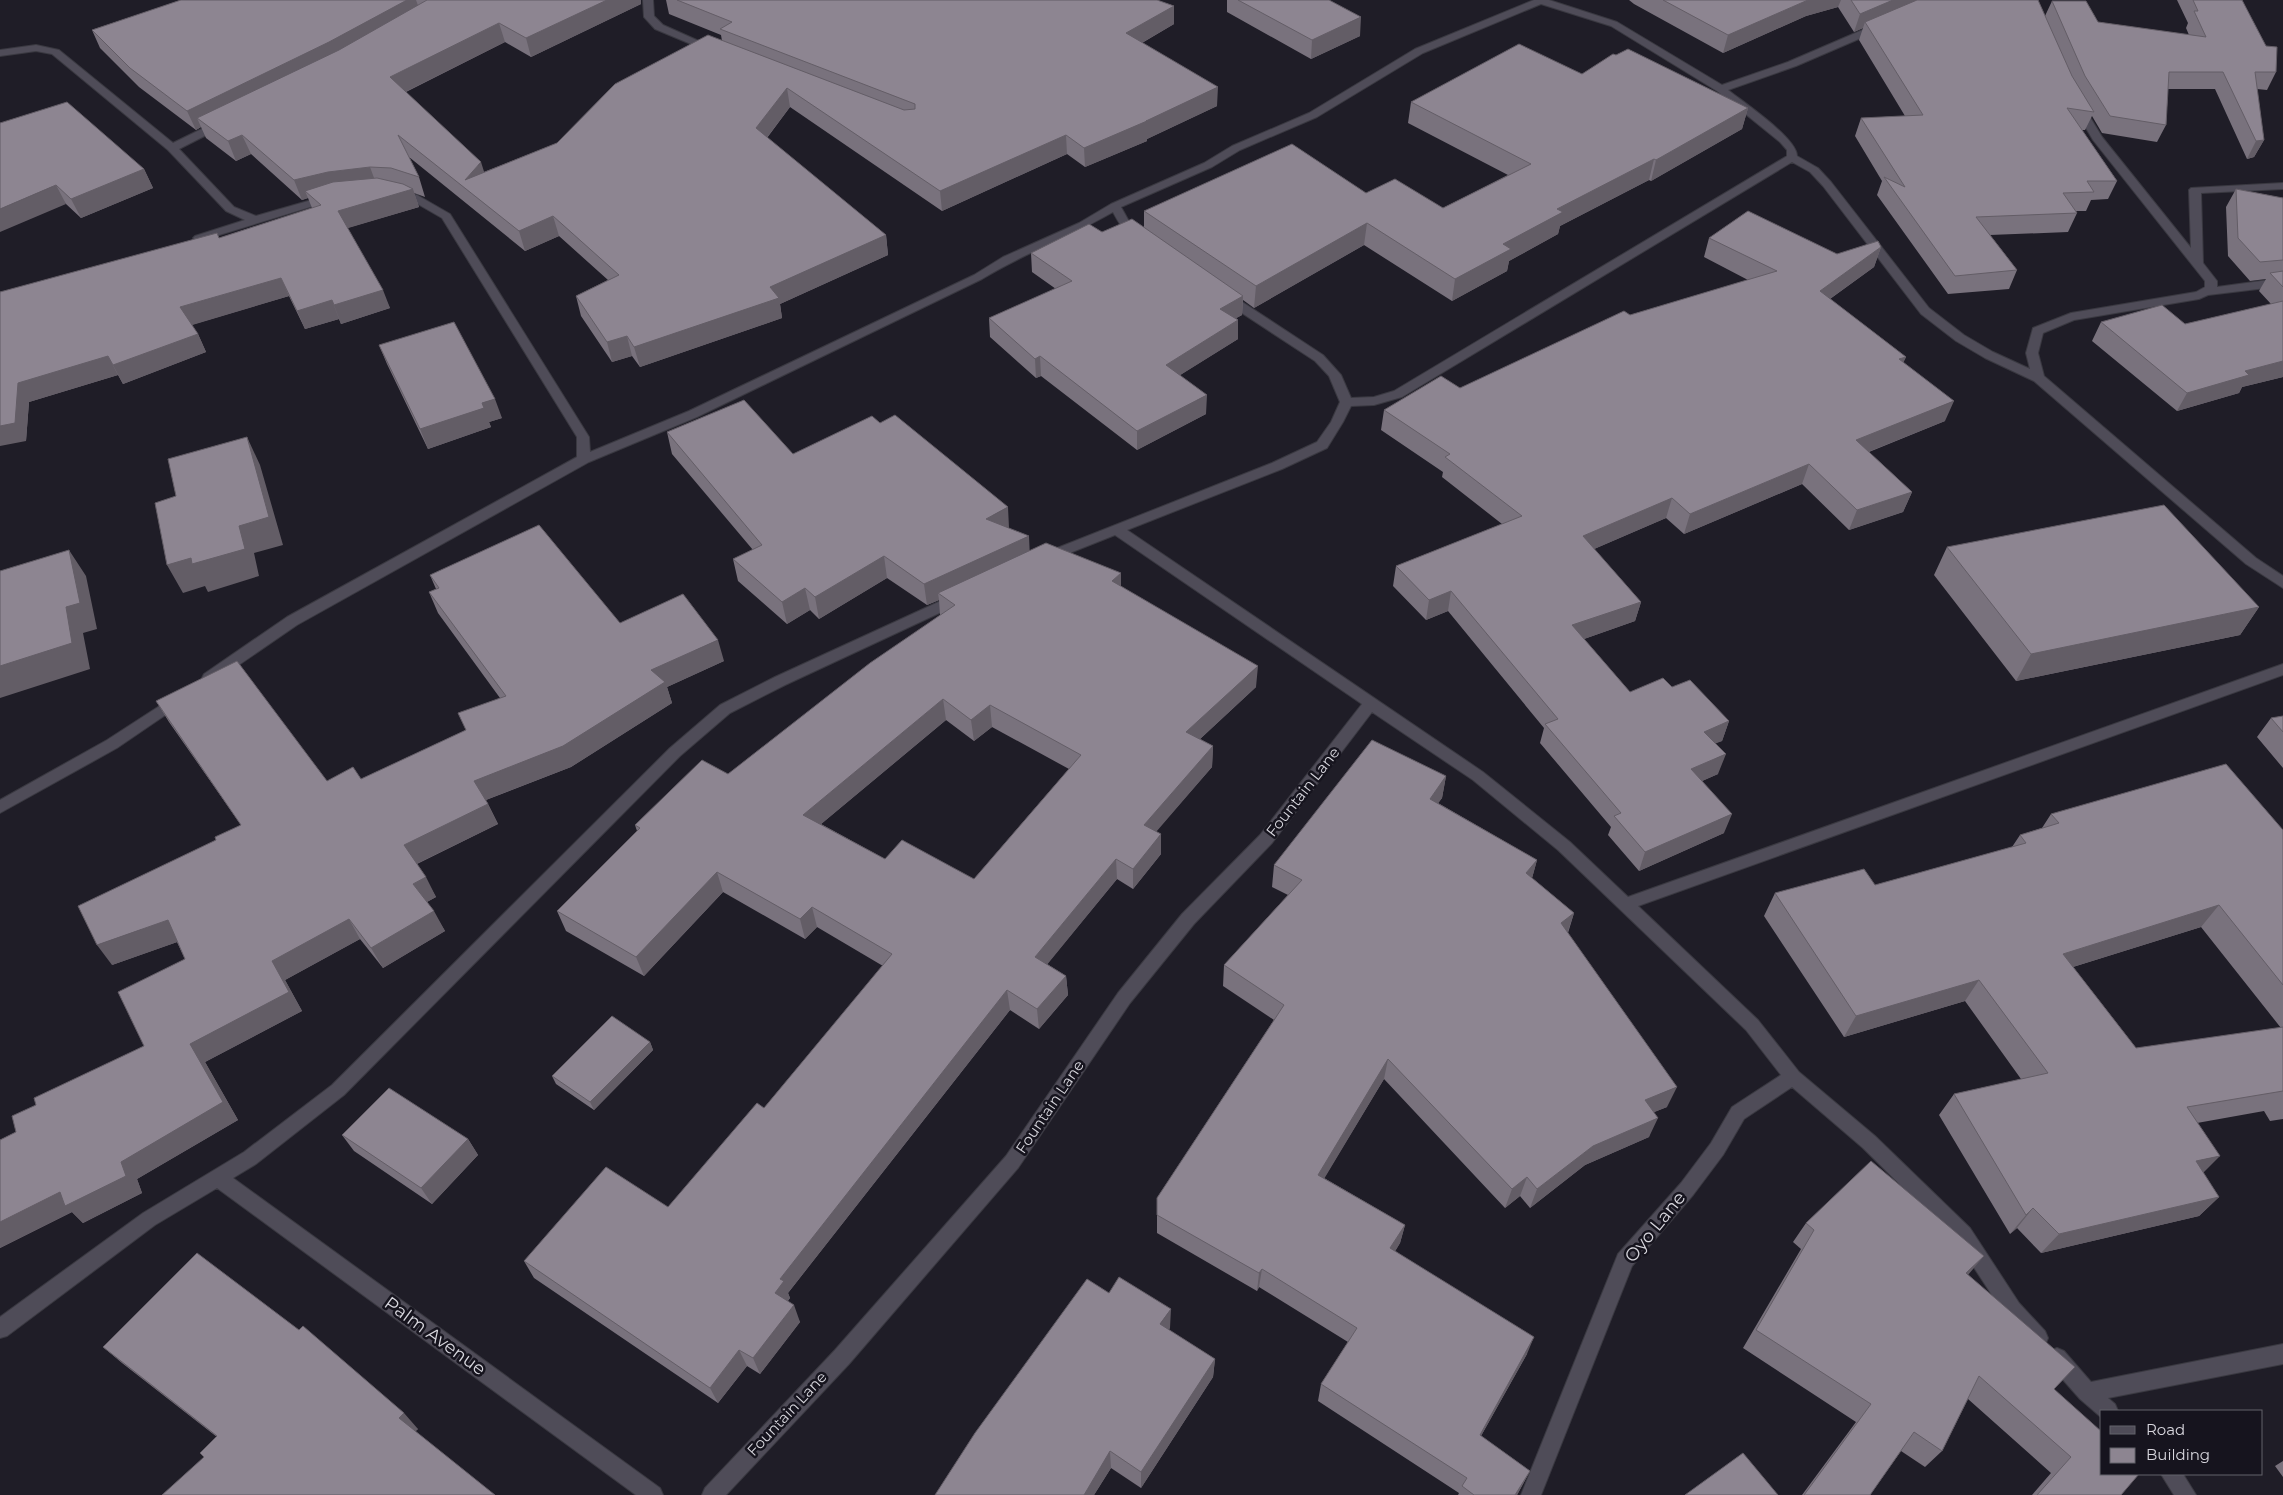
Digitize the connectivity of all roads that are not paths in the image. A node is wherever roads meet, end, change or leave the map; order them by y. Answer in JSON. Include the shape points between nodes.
{"nodes":[{"id":1,"x":648,"y":0,"type":"edge"},
{"id":2,"x":1539,"y":0,"type":"edge"},
{"id":3,"x":1889,"y":23,"type":"edge"},
{"id":4,"x":0,"y":53,"type":"edge"},
{"id":5,"x":726,"y":54,"type":"edge"},
{"id":6,"x":1721,"y":89,"type":"junction"},
{"id":7,"x":2071,"y":94,"type":"edge"},
{"id":8,"x":234,"y":117,"type":"edge"},
{"id":9,"x":172,"y":148,"type":"junction"},
{"id":10,"x":1792,"y":157,"type":"junction"},
{"id":11,"x":2283,"y":186,"type":"edge"},
{"id":12,"x":384,"y":191,"type":"edge"},
{"id":13,"x":339,"y":195,"type":"edge"},
{"id":14,"x":1115,"y":206,"type":"junction"},
{"id":15,"x":254,"y":220,"type":"junction"},
{"id":16,"x":190,"y":241,"type":"edge"},
{"id":17,"x":1154,"y":245,"type":"edge"},
{"id":18,"x":2197,"y":264,"type":"junction"},
{"id":19,"x":2283,"y":282,"type":"edge"},
{"id":20,"x":1212,"y":287,"type":"edge"},
{"id":21,"x":2205,"y":292,"type":"junction"},
{"id":22,"x":2038,"y":378,"type":"junction"},
{"id":23,"x":1346,"y":402,"type":"junction"},
{"id":24,"x":584,"y":460,"type":"junction"},
{"id":25,"x":1117,"y":530,"type":"junction"},
{"id":26,"x":1030,"y":565,"type":"edge"},
{"id":27,"x":2283,"y":582,"type":"edge"},
{"id":28,"x":969,"y":594,"type":"edge"},
{"id":29,"x":2283,"y":669,"type":"edge"},
{"id":30,"x":202,"y":683,"type":"edge"},
{"id":31,"x":186,"y":694,"type":"edge"},
{"id":32,"x":1370,"y":704,"type":"junction"},
{"id":33,"x":0,"y":807,"type":"edge"},
{"id":34,"x":1626,"y":904,"type":"junction"},
{"id":35,"x":1793,"y":1078,"type":"junction"},
{"id":36,"x":217,"y":1178,"type":"junction"},
{"id":37,"x":0,"y":1329,"type":"edge"},
{"id":38,"x":2283,"y":1354,"type":"edge"},
{"id":39,"x":2087,"y":1392,"type":"junction"},
{"id":40,"x":2107,"y":1410,"type":"edge"},
{"id":41,"x":2172,"y":1475,"type":"edge"},
{"id":42,"x":653,"y":1495,"type":"edge"},
{"id":43,"x":712,"y":1495,"type":"edge"},
{"id":44,"x":1530,"y":1495,"type":"edge"},
{"id":45,"x":2186,"y":1495,"type":"edge"}],
"edges":[{"from":1,"to":5,"type":"street","via":[[649,16],[659,27]]},
{"from":2,"to":6,"type":"street","via":[[1614,24]]},
{"from":2,"to":14,"type":"street","via":[[1419,51],[1313,115]]},
{"from":3,"to":6,"type":"street","via":[[1792,64]]},
{"from":4,"to":9,"type":"street","via":[[36,48],[55,52]]},
{"from":6,"to":10,"type":"street","via":[[1784,140],[1792,150]]},
{"from":7,"to":18,"type":"street","via":[[2098,138]]},
{"from":8,"to":9,"type":"street"},
{"from":9,"to":15,"type":"street","via":[[230,209]]},
{"from":10,"to":22,"type":"street","via":[[1814,170],[1925,311],[1960,338]]},
{"from":10,"to":23,"type":"street","via":[[1398,394],[1374,401]]},
{"from":11,"to":18,"type":"street","via":[[2195,190]]},
{"from":12,"to":24,"type":"street","via":[[413,197],[446,216],[582,437]]},
{"from":13,"to":15,"type":"street"},
{"from":14,"to":17,"type":"street","via":[[1127,227]]},
{"from":14,"to":24,"type":"street","via":[[1083,226],[1007,259],[978,277],[693,414]]},
{"from":15,"to":16,"type":"street"},
{"from":18,"to":21,"type":"street","via":[[2210,281],[2211,289]]},
{"from":19,"to":21,"type":"street"},
{"from":20,"to":23,"type":"street","via":[[1319,358],[1335,375]]},
{"from":21,"to":22,"type":"street","via":[[2071,317],[2037,331],[2032,353]]},
{"from":22,"to":27,"type":"street","via":[[2251,561]]},
{"from":23,"to":25,"type":"street","via":[[1322,445]]},
{"from":24,"to":30,"type":"street","via":[[292,621]]},
{"from":25,"to":26,"type":"street"},
{"from":25,"to":32,"type":"street"},
{"from":28,"to":36,"type":"street","via":[[780,680],[726,709],[668,758],[338,1090],[250,1158]]},
{"from":29,"to":34,"type":"street"},
{"from":31,"to":33,"type":"street","via":[[112,744]]},
{"from":32,"to":34,"type":"street","via":[[1478,776],[1564,846]]},
{"from":32,"to":43,"type":"street","name":"Fountain Lane","via":[[1266,839],[1188,919],[1124,998],[1012,1162],[842,1356]]},
{"from":34,"to":35,"type":"street","via":[[1752,1024]]},
{"from":35,"to":39,"type":"street","via":[[1869,1142],[1963,1234],[2012,1309]]},
{"from":35,"to":44,"type":"street","name":"Oyo Lane","via":[[1738,1113],[1693,1181],[1625,1260]]},
{"from":36,"to":37,"type":"street","via":[[149,1219]]},
{"from":36,"to":42,"type":"street","name":"Palm Avenue"},
{"from":38,"to":39,"type":"street"},
{"from":39,"to":40,"type":"street"},
{"from":41,"to":45,"type":"street"}]}
